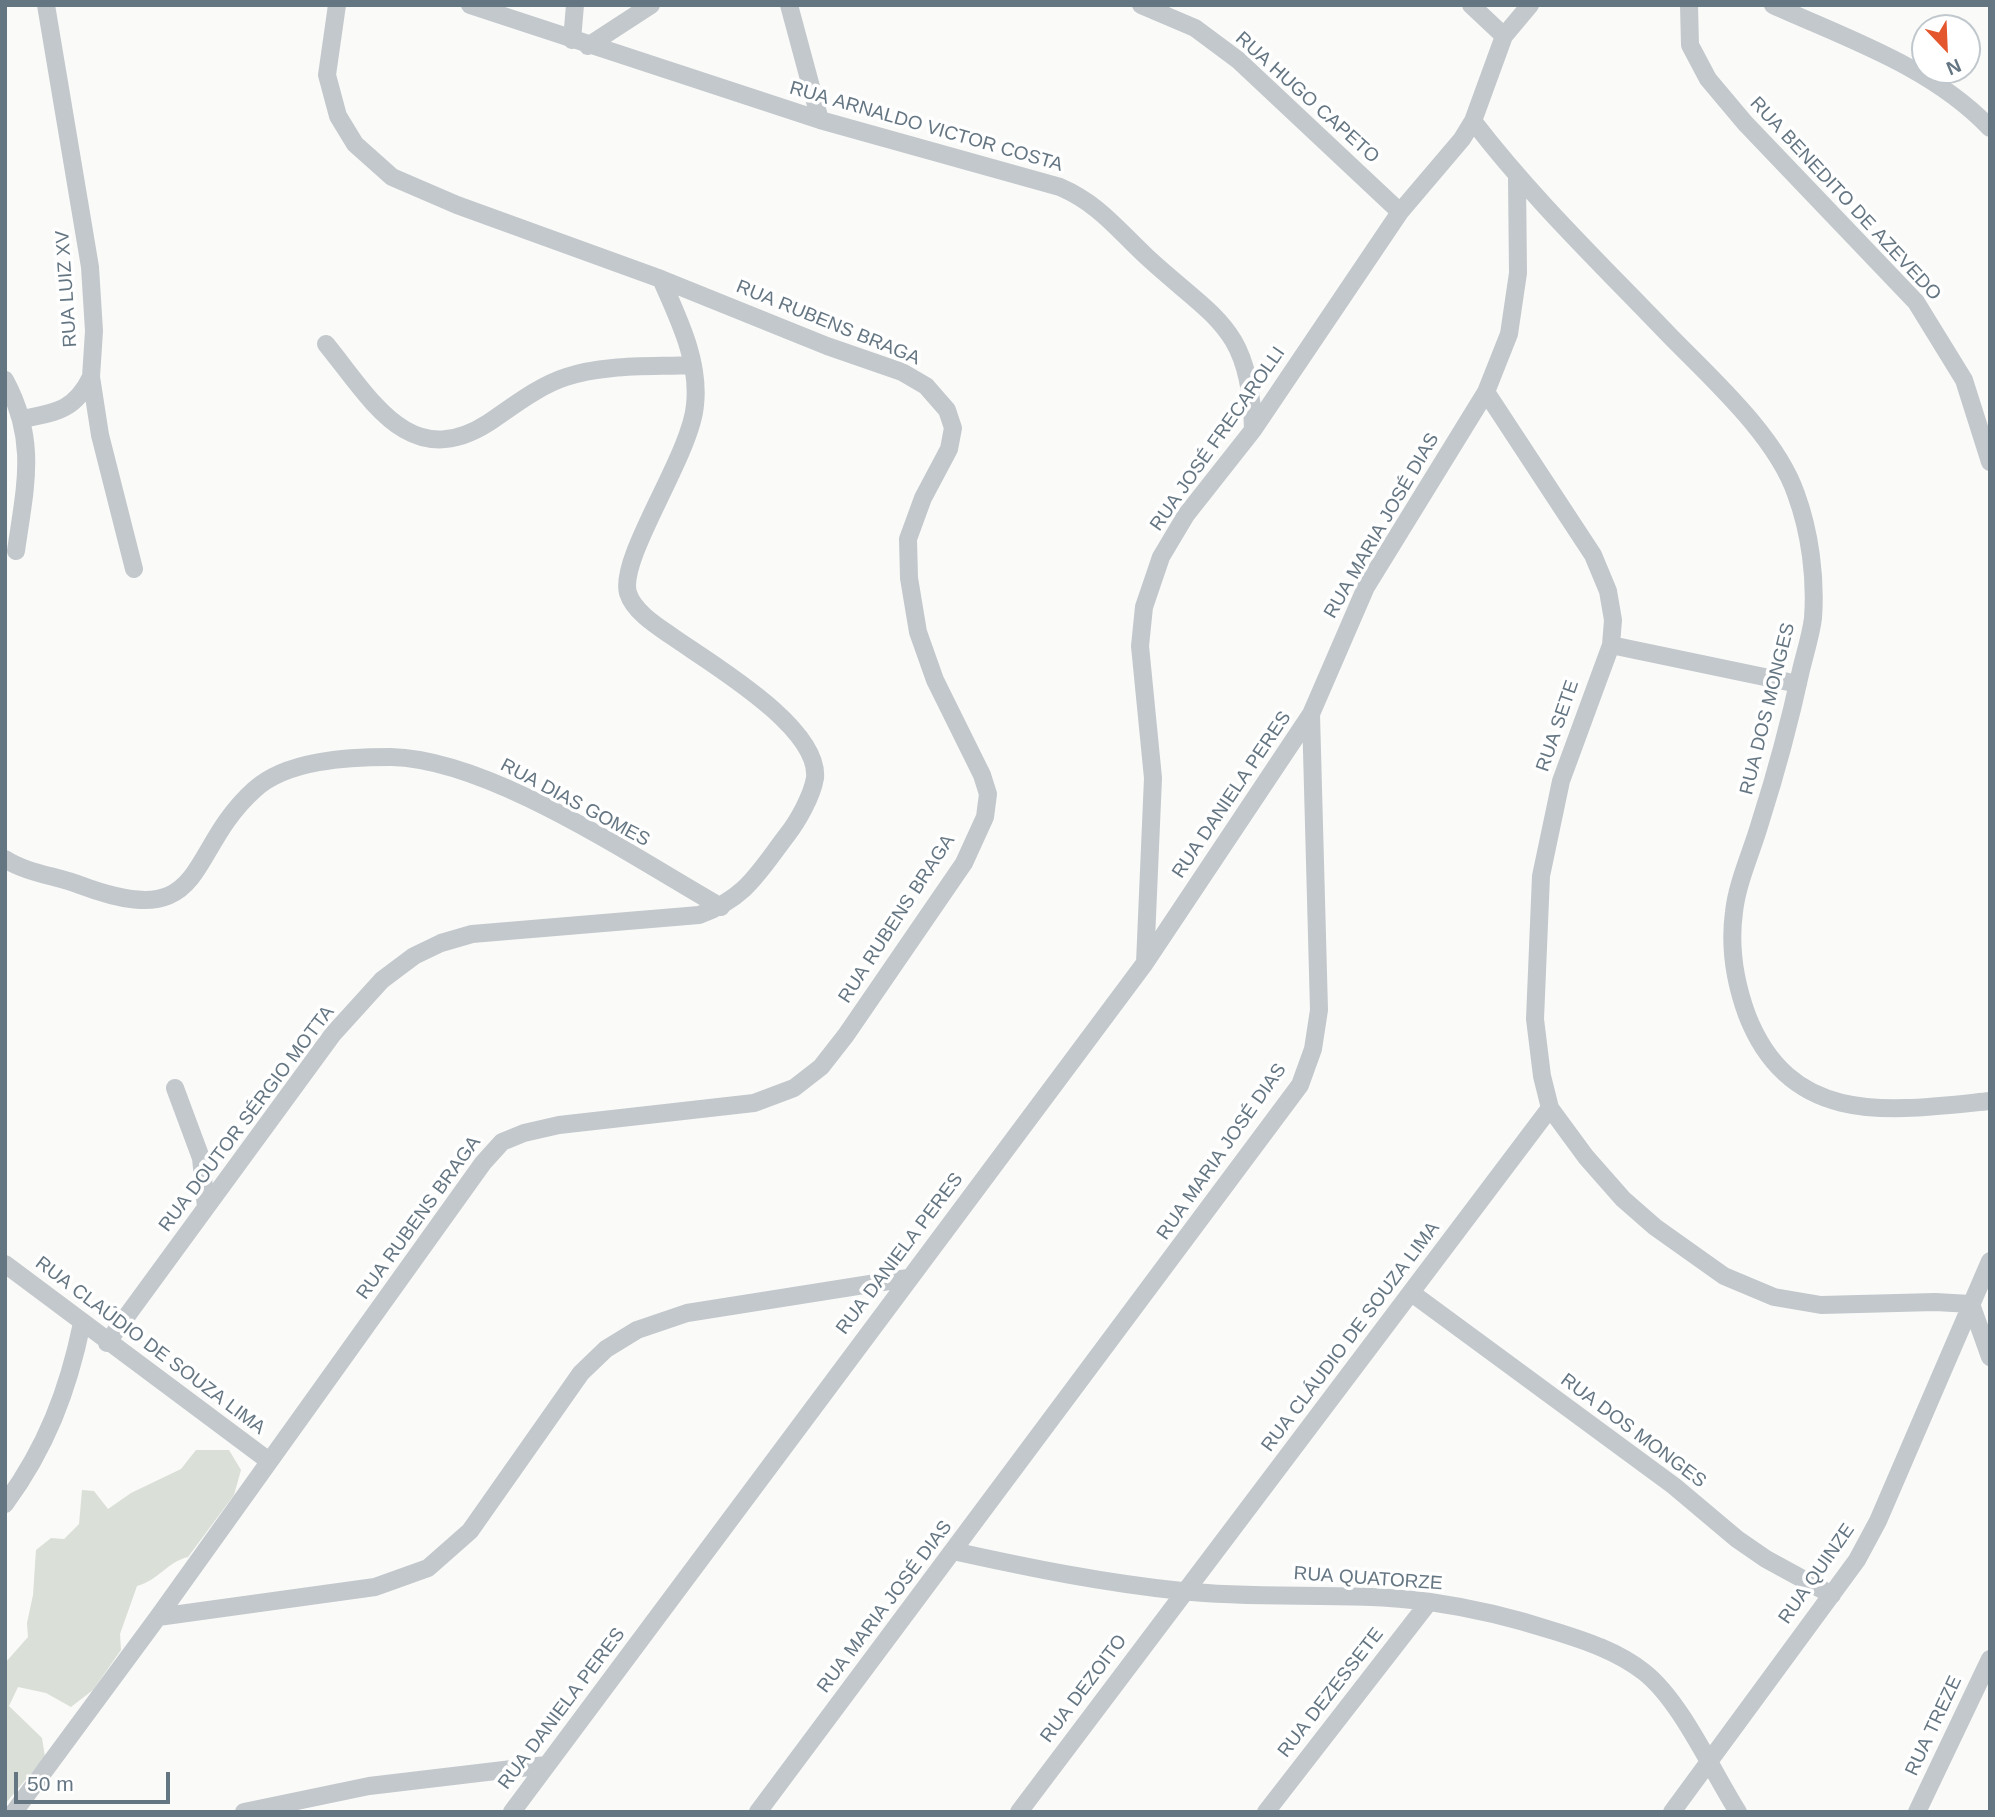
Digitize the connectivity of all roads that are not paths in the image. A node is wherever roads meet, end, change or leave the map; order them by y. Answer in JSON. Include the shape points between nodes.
{"nodes":[{"id":1,"x":46,"y":5,"type":"edge"},
{"id":2,"x":337,"y":5,"type":"edge"},
{"id":3,"x":470,"y":5,"type":"edge"},
{"id":4,"x":575,"y":5,"type":"edge"},
{"id":5,"x":652,"y":5,"type":"edge"},
{"id":6,"x":789,"y":5,"type":"edge"},
{"id":7,"x":1141,"y":5,"type":"edge"},
{"id":8,"x":1471,"y":5,"type":"edge"},
{"id":9,"x":1530,"y":5,"type":"edge"},
{"id":10,"x":1689,"y":5,"type":"edge"},
{"id":11,"x":1773,"y":5,"type":"edge"},
{"id":12,"x":1504,"y":36,"type":"junction"},
{"id":13,"x":580,"y":43,"type":"junction"},
{"id":14,"x":820,"y":120,"type":"junction"},
{"id":15,"x":1473,"y":121,"type":"junction"},
{"id":16,"x":1990,"y":128,"type":"edge"},
{"id":17,"x":1517,"y":179,"type":"junction"},
{"id":18,"x":1400,"y":212,"type":"junction"},
{"id":19,"x":661,"y":279,"type":"junction"},
{"id":20,"x":326,"y":344,"type":"dead end"},
{"id":21,"x":693,"y":365,"type":"junction"},
{"id":22,"x":91,"y":377,"type":"junction"},
{"id":23,"x":5,"y":380,"type":"edge"},
{"id":24,"x":1486,"y":392,"type":"junction"},
{"id":25,"x":23,"y":419,"type":"junction"},
{"id":26,"x":1253,"y":430,"type":"junction"},
{"id":27,"x":1990,"y":462,"type":"edge"},
{"id":28,"x":16,"y":551,"type":"dead end"},
{"id":29,"x":134,"y":569,"type":"dead end"},
{"id":30,"x":1611,"y":645,"type":"junction"},
{"id":31,"x":1798,"y":684,"type":"junction"},
{"id":32,"x":1311,"y":714,"type":"junction"},
{"id":33,"x":5,"y":859,"type":"edge"},
{"id":34,"x":721,"y":907,"type":"junction"},
{"id":35,"x":1145,"y":963,"type":"junction"},
{"id":36,"x":175,"y":1088,"type":"dead end"},
{"id":37,"x":1990,"y":1101,"type":"edge"},
{"id":38,"x":1550,"y":1108,"type":"junction"},
{"id":39,"x":206,"y":1207,"type":"junction"},
{"id":40,"x":1990,"y":1261,"type":"edge"},
{"id":41,"x":5,"y":1264,"type":"edge"},
{"id":42,"x":908,"y":1278,"type":"junction"},
{"id":43,"x":1413,"y":1293,"type":"junction"},
{"id":44,"x":1971,"y":1304,"type":"junction"},
{"id":45,"x":82,"y":1324,"type":"junction"},
{"id":46,"x":107,"y":1343,"type":"junction"},
{"id":47,"x":1990,"y":1357,"type":"edge"},
{"id":48,"x":269,"y":1461,"type":"junction"},
{"id":49,"x":5,"y":1504,"type":"edge"},
{"id":50,"x":953,"y":1552,"type":"junction"},
{"id":51,"x":1185,"y":1592,"type":"junction"},
{"id":52,"x":1832,"y":1595,"type":"junction"},
{"id":53,"x":1429,"y":1602,"type":"junction"},
{"id":54,"x":158,"y":1618,"type":"junction"},
{"id":55,"x":1990,"y":1659,"type":"edge"},
{"id":56,"x":546,"y":1765,"type":"junction"},
{"id":57,"x":1708,"y":1766,"type":"junction"},
{"id":58,"x":253,"y":1810,"type":"edge"},
{"id":59,"x":14,"y":1812,"type":"edge"},
{"id":60,"x":512,"y":1812,"type":"edge"},
{"id":61,"x":758,"y":1812,"type":"edge"},
{"id":62,"x":1019,"y":1812,"type":"edge"},
{"id":63,"x":1266,"y":1812,"type":"edge"},
{"id":64,"x":1672,"y":1812,"type":"edge"},
{"id":65,"x":1738,"y":1812,"type":"edge"},
{"id":66,"x":1917,"y":1812,"type":"edge"}],
"edges":[{"from":1,"to":22,"type":"street","name":"RUA LUIZ XV","via":[[90,267]]},
{"from":2,"to":19,"type":"street","name":"RUA RUBENS BRAGA","via":[[327,75],[338,116],[355,144],[392,177]]},
{"from":3,"to":13,"type":"street","name":"RUA ARNALDO VICTOR COSTA"},
{"from":4,"to":13,"type":"street"},
{"from":5,"to":13,"type":"street"},
{"from":6,"to":14,"type":"street"},
{"from":7,"to":18,"type":"street","name":"RUA HUGO CAPETO","via":[[1195,28],[1238,61]]},
{"from":8,"to":12,"type":"street"},
{"from":9,"to":12,"type":"street","name":"RUA JOSÉ FRECAROLLI"},
{"from":10,"to":27,"type":"street","name":"RUA BENEDITO DE AZEVEDO","via":[[1690,45],[1708,79],[1916,302],[1964,380]]},
{"from":11,"to":16,"type":"street","via":[[1896,60],[1949,91]]},
{"from":12,"to":15,"type":"street","name":"RUA JOSÉ FRECAROLLI"},
{"from":13,"to":14,"type":"street","name":"RUA ARNALDO VICTOR COSTA"},
{"from":14,"to":26,"type":"street","name":"RUA ARNALDO VICTOR COSTA","via":[[1085,198],[1217,315],[1235,341],[1248,375]]},
{"from":15,"to":17,"type":"street","name":"RUA DOS MONGES"},
{"from":15,"to":18,"type":"street","name":"RUA JOSÉ FRECAROLLI"},
{"from":17,"to":24,"type":"street","name":"RUA MARIA JOSÉ DIAS","via":[[1518,273],[1509,334]]},
{"from":17,"to":31,"type":"street","name":"RUA DOS MONGES","via":[[1766,440],[1796,492],[1811,552],[1813,619]]},
{"from":18,"to":26,"type":"street","name":"RUA JOSÉ FRECAROLLI"},
{"from":19,"to":21,"type":"street","name":"RUA DOUTOR SÉRGIO MOTTA"},
{"from":19,"to":48,"type":"street","name":"RUA RUBENS BRAGA","via":[[902,372],[926,386],[947,410],[953,428],[949,449],[908,538],[909,578],[918,632],[935,680],[982,775],[988,794],[985,817],[964,863],[846,1035],[821,1067],[794,1088],[754,1103],[559,1125],[502,1142]]},
{"from":20,"to":21,"type":"street","via":[[387,419],[412,436],[441,442],[467,436],[565,377],[600,369]]},
{"from":21,"to":34,"type":"street","name":"RUA DOUTOR SÉRGIO MOTTA","via":[[695,405],[684,449],[627,570],[628,593],[652,622],[757,696],[801,737],[811,755],[815,778],[796,823],[739,896]]},
{"from":22,"to":25,"type":"street","via":[[71,405]]},
{"from":22,"to":29,"type":"street","name":"RUA LUIZ XV","via":[[100,435]]},
{"from":23,"to":25,"type":"street"},
{"from":24,"to":30,"type":"street","name":"RUA SETE","via":[[1593,555],[1608,591]]},
{"from":24,"to":32,"type":"street","name":"RUA MARIA JOSÉ DIAS","via":[[1366,587]]},
{"from":25,"to":28,"type":"street","via":[[29,464]]},
{"from":26,"to":35,"type":"street","name":"RUA JOSÉ FRECAROLLI","via":[[1186,514],[1161,558],[1144,607],[1140,646],[1153,778]]},
{"from":30,"to":31,"type":"street"},
{"from":30,"to":38,"type":"street","name":"RUA SETE","via":[[1561,780],[1541,876],[1535,1019]]},
{"from":31,"to":37,"type":"street","name":"RUA DOS MONGES","via":[[1734,911],[1734,977],[1754,1033],[1792,1081],[1810,1094],[1837,1102],[1872,1109]]},
{"from":32,"to":35,"type":"street","name":"RUA DANIELA PERES"},
{"from":32,"to":50,"type":"street","name":"RUA MARIA JOSÉ DIAS","via":[[1319,1010],[1313,1049],[1300,1085]]},
{"from":33,"to":34,"type":"street","name":"RUA DIAS GOMES","via":[[136,902],[161,899],[201,867],[230,818],[254,789],[278,775],[313,764],[388,757],[427,759],[538,804]]},
{"from":34,"to":39,"type":"street","name":"RUA DOUTOR SÉRGIO MOTTA","via":[[699,915],[472,934],[414,956],[382,980],[332,1034]]},
{"from":35,"to":42,"type":"street","name":"RUA DANIELA PERES"},
{"from":36,"to":39,"type":"street","via":[[201,1158]]},
{"from":38,"to":43,"type":"street","name":"RUA CLÁUDIO DE SOUZA LIMA"},
{"from":38,"to":44,"type":"street","via":[[1623,1199],[1724,1276],[1774,1297],[1821,1305]]},
{"from":39,"to":46,"type":"street","name":"RUA DOUTOR SÉRGIO MOTTA"},
{"from":40,"to":44,"type":"street","name":"RUA QUINZE"},
{"from":41,"to":45,"type":"street","name":"RUA CLAÚDIO DE SOUZA LIMA"},
{"from":42,"to":54,"type":"street","via":[[687,1313],[616,1342],[581,1373],[470,1531],[428,1568],[375,1587]]},
{"from":42,"to":56,"type":"street","name":"RUA DANIELA PERES"},
{"from":43,"to":51,"type":"street","name":"RUA CLÁUDIO DE SOUZA LIMA"},
{"from":43,"to":52,"type":"street","name":"RUA DOS MONGES","via":[[1674,1486],[1737,1539]]},
{"from":44,"to":47,"type":"street"},
{"from":44,"to":52,"type":"street","name":"RUA QUINZE","via":[[1878,1521]]},
{"from":45,"to":46,"type":"street","name":"RUA CLAÚDIO DE SOUZA LIMA"},
{"from":45,"to":49,"type":"street","via":[[72,1373],[55,1421],[32,1468]]},
{"from":46,"to":48,"type":"street","name":"RUA CLAÚDIO DE SOUZA LIMA"},
{"from":48,"to":54,"type":"street","name":"RUA RUBENS BRAGA"},
{"from":50,"to":51,"type":"street","name":"RUA QUATORZE","via":[[1031,1570]]},
{"from":50,"to":61,"type":"street","name":"RUA MARIA JOSÉ DIAS"},
{"from":51,"to":53,"type":"street","name":"RUA QUATORZE"},
{"from":51,"to":62,"type":"street","name":"RUA DEZOITO"},
{"from":52,"to":57,"type":"street","name":"RUA QUINZE"},
{"from":53,"to":57,"type":"street","name":"RUA QUATORZE","via":[[1518,1620],[1615,1653],[1645,1673],[1677,1708]]},
{"from":53,"to":63,"type":"street","name":"RUA DEZESSETE"},
{"from":54,"to":59,"type":"street","name":"RUA RUBENS BRAGA"},
{"from":55,"to":66,"type":"street","name":"RUA TREZE"},
{"from":56,"to":58,"type":"street","via":[[369,1786]]},
{"from":56,"to":60,"type":"street","name":"RUA DANIELA PERES"},
{"from":57,"to":64,"type":"street","name":"RUA QUINZE"},
{"from":57,"to":65,"type":"street","name":"RUA QUATORZE"}]}
